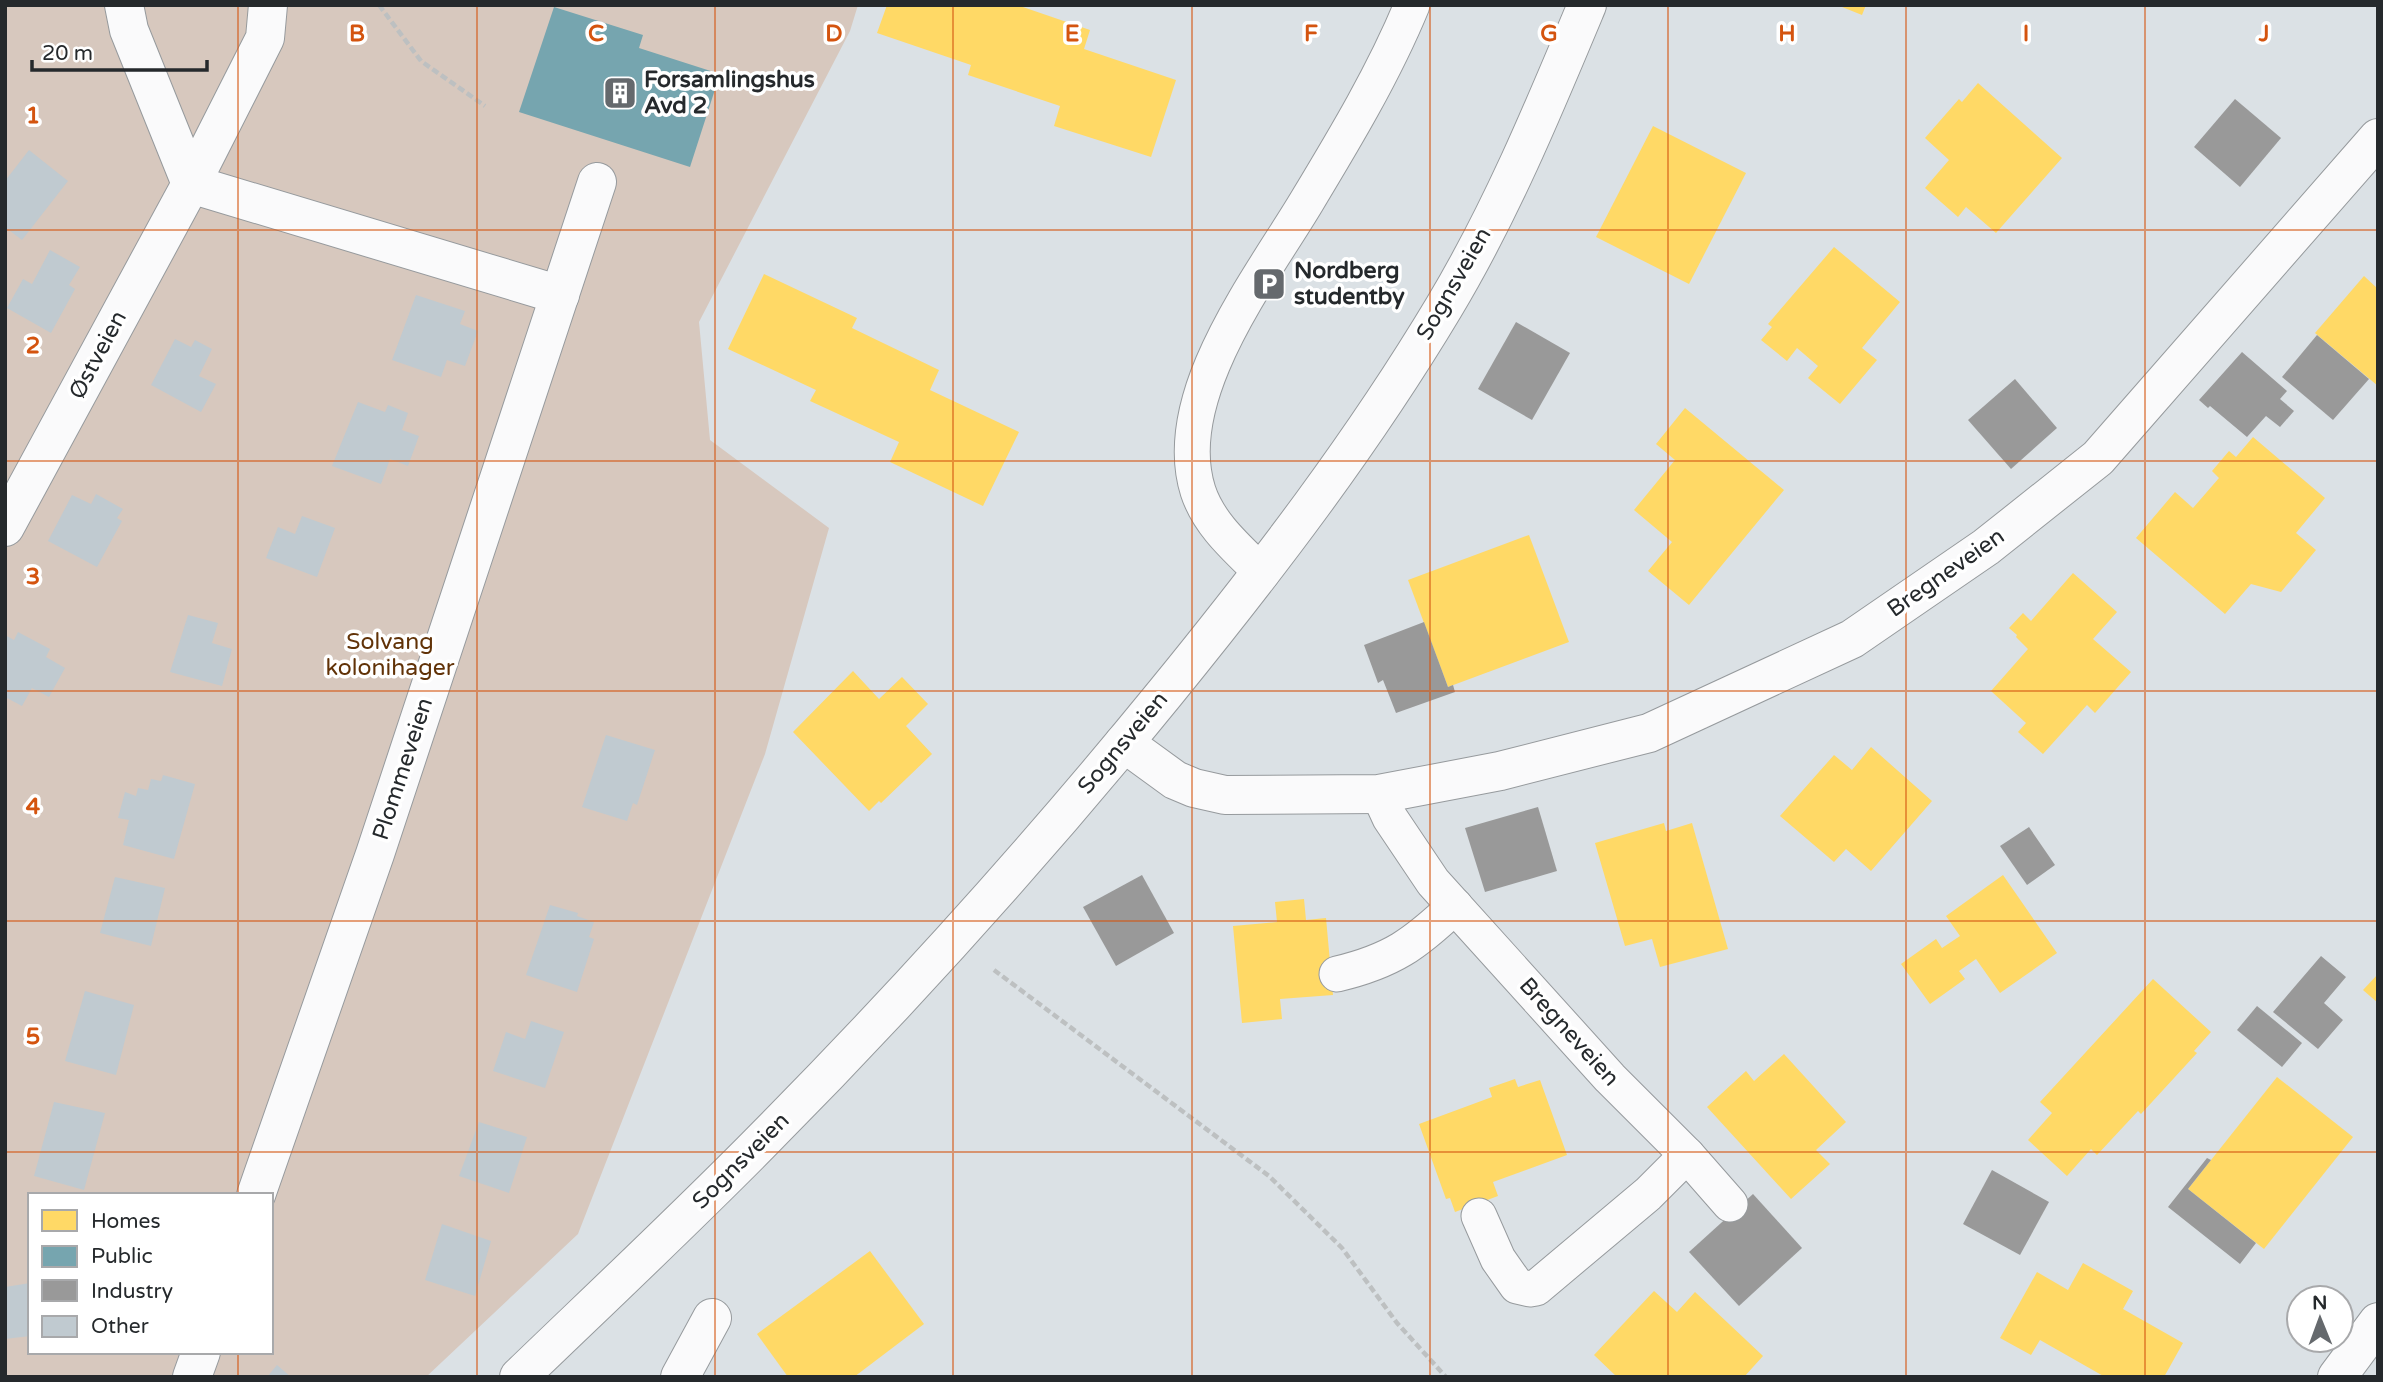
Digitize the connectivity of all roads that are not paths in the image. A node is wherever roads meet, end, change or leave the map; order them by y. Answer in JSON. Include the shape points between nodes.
{"nodes":[{"id":1,"x":124,"y":5,"type":"edge"},
{"id":2,"x":268,"y":5,"type":"edge"},
{"id":3,"x":1412,"y":5,"type":"edge"},
{"id":4,"x":1587,"y":5,"type":"edge"},
{"id":5,"x":2378,"y":138,"type":"edge"},
{"id":6,"x":597,"y":182,"type":"dead end"},
{"id":7,"x":191,"y":184,"type":"junction"},
{"id":8,"x":560,"y":295,"type":"junction"},
{"id":9,"x":5,"y":527,"type":"edge"},
{"id":10,"x":1262,"y":573,"type":"junction"},
{"id":11,"x":1124,"y":743,"type":"junction"},
{"id":12,"x":1379,"y":794,"type":"junction"},
{"id":13,"x":1455,"y":905,"type":"junction"},
{"id":14,"x":1337,"y":974,"type":"dead end"},
{"id":15,"x":1687,"y":1155,"type":"junction"},
{"id":16,"x":257,"y":1193,"type":"edge"},
{"id":17,"x":1730,"y":1204,"type":"dead end"},
{"id":18,"x":1479,"y":1216,"type":"dead end"},
{"id":19,"x":712,"y":1318,"type":"dead end"},
{"id":20,"x":2378,"y":1322,"type":"edge"},
{"id":21,"x":200,"y":1354,"type":"edge"},
{"id":22,"x":192,"y":1377,"type":"edge"},
{"id":23,"x":519,"y":1377,"type":"edge"},
{"id":24,"x":680,"y":1377,"type":"edge"},
{"id":25,"x":2337,"y":1377,"type":"edge"}],
"edges":[{"from":1,"to":7,"type":"street","via":[[129,30]]},
{"from":2,"to":7,"type":"street","name":"Østveien","via":[[265,38]]},
{"from":3,"to":10,"type":"lane","via":[[1376,80],[1220,344],[1195,414],[1192,450],[1198,491],[1216,526]]},
{"from":4,"to":10,"type":"street","name":"Sognsveien","via":[[1504,194],[1444,306],[1325,489]]},
{"from":5,"to":12,"type":"street","name":"Bregneveien","via":[[2098,458],[1986,547],[1852,639],[1649,733],[1500,771]]},
{"from":6,"to":8,"type":"street","name":"Plommeveien"},
{"from":7,"to":8,"type":"street"},
{"from":7,"to":9,"type":"street","name":"Østveien"},
{"from":8,"to":16,"type":"street","name":"Plommeveien","via":[[375,854]]},
{"from":10,"to":11,"type":"street","name":"Sognsveien"},
{"from":11,"to":12,"type":"street","name":"Bregneveien","via":[[1175,780],[1225,795]]},
{"from":11,"to":23,"type":"street","name":"Sognsveien","via":[[977,912],[761,1142]]},
{"from":12,"to":13,"type":"lane","name":"Bregneveien","via":[[1433,881]]},
{"from":13,"to":14,"type":"lane","via":[[1393,956]]},
{"from":13,"to":15,"type":"lane","name":"Bregneveien","via":[[1610,1078]]},
{"from":15,"to":17,"type":"lane","name":"Bregneveien"},
{"from":15,"to":18,"type":"lane","via":[[1536,1288],[1517,1286],[1498,1259]]},
{"from":19,"to":24,"type":"street"},
{"from":20,"to":25,"type":"street"},
{"from":21,"to":22,"type":"street"}]}
